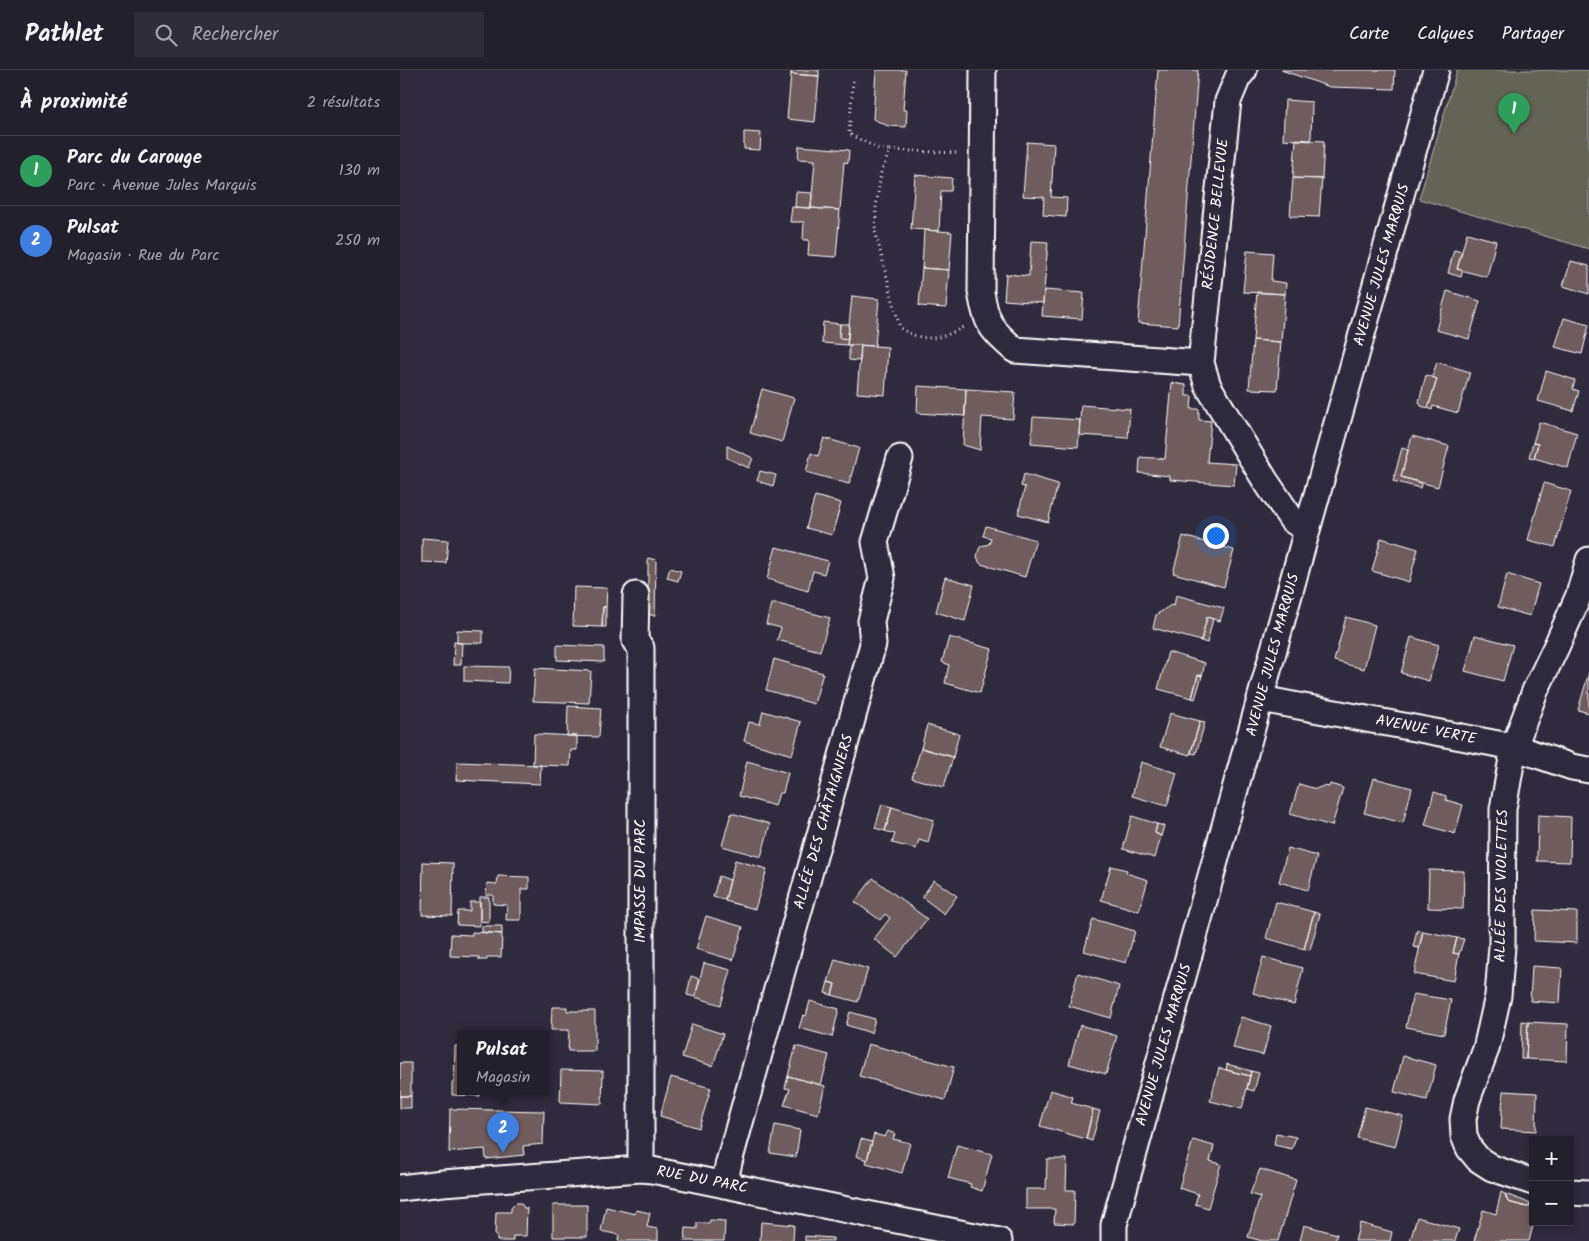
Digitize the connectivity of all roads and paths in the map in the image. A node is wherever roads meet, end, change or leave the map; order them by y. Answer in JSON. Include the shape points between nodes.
{"nodes":[{"id":1,"x":983,"y":70,"type":"edge"},
{"id":2,"x":1244,"y":70,"type":"edge"},
{"id":3,"x":1436,"y":70,"type":"edge"},
{"id":4,"x":853,"y":81,"type":"dead end"},
{"id":5,"x":890,"y":150,"type":"junction"},
{"id":6,"x":983,"y":153,"type":"junction"},
{"id":7,"x":984,"y":314,"type":"junction"},
{"id":8,"x":1201,"y":362,"type":"junction"},
{"id":9,"x":900,"y":458,"type":"dead end"},
{"id":10,"x":1307,"y":530,"type":"junction"},
{"id":11,"x":1589,"y":560,"type":"edge"},
{"id":12,"x":636,"y":595,"type":"dead end"},
{"id":13,"x":1261,"y":699,"type":"junction"},
{"id":14,"x":1514,"y":747,"type":"junction"},
{"id":15,"x":1589,"y":770,"type":"edge"},
{"id":16,"x":641,"y":1169,"type":"junction"},
{"id":17,"x":1530,"y":1181,"type":"edge"},
{"id":18,"x":724,"y":1185,"type":"junction"},
{"id":19,"x":400,"y":1188,"type":"edge"},
{"id":20,"x":1574,"y":1192,"type":"edge"},
{"id":21,"x":1589,"y":1193,"type":"edge"},
{"id":22,"x":999,"y":1241,"type":"edge"},
{"id":23,"x":1114,"y":1241,"type":"edge"}],
"edges":[{"from":1,"to":6,"type":"street"},
{"from":2,"to":8,"type":"street","name":"RÉSIDENCE BELLEVUE","via":[[1228,101]]},
{"from":3,"to":10,"type":"street","name":"AVENUE JULES MARQUIS"},
{"from":4,"to":5,"type":"path","via":[[849,134],[879,149]]},
{"from":5,"to":6,"type":"path"},
{"from":5,"to":7,"type":"path","via":[[881,173],[875,231],[900,328],[927,339],[952,334]]},
{"from":6,"to":7,"type":"street","via":[[981,292]]},
{"from":7,"to":8,"type":"street","via":[[996,334],[1015,350]]},
{"from":8,"to":10,"type":"street","name":"RÉSIDENCE BELLEVUE","via":[[1208,386],[1265,480],[1292,520]]},
{"from":9,"to":18,"type":"street","name":"ALLÉE DES CHÂTAIGNIERS","via":[[875,542],[882,578],[871,621],[873,644]]},
{"from":10,"to":13,"type":"street","name":"AVENUE JULES MARQUIS"},
{"from":11,"to":14,"type":"street","name":"ALLÉE DES VIOLETTES","via":[[1579,595],[1535,691]]},
{"from":12,"to":16,"type":"street","name":"IMPASSE DU PARC","via":[[636,641],[641,648]]},
{"from":13,"to":14,"type":"street","name":"AVENUE VERTE"},
{"from":13,"to":23,"type":"street","name":"AVENUE JULES MARQUIS","via":[[1114,1225]]},
{"from":14,"to":15,"type":"street","name":"AVENUE VERTE"},
{"from":14,"to":17,"type":"street","name":"ALLÉE DES VIOLETTES","via":[[1502,809],[1502,946],[1498,996],[1486,1049],[1463,1119],[1464,1136],[1478,1159],[1492,1168]]},
{"from":16,"to":18,"type":"street","name":"RUE DU PARC"},
{"from":16,"to":19,"type":"street","name":"RUE DU PARC"},
{"from":18,"to":22,"type":"street","name":"RUE DU PARC"},
{"from":20,"to":21,"type":"street"}]}
